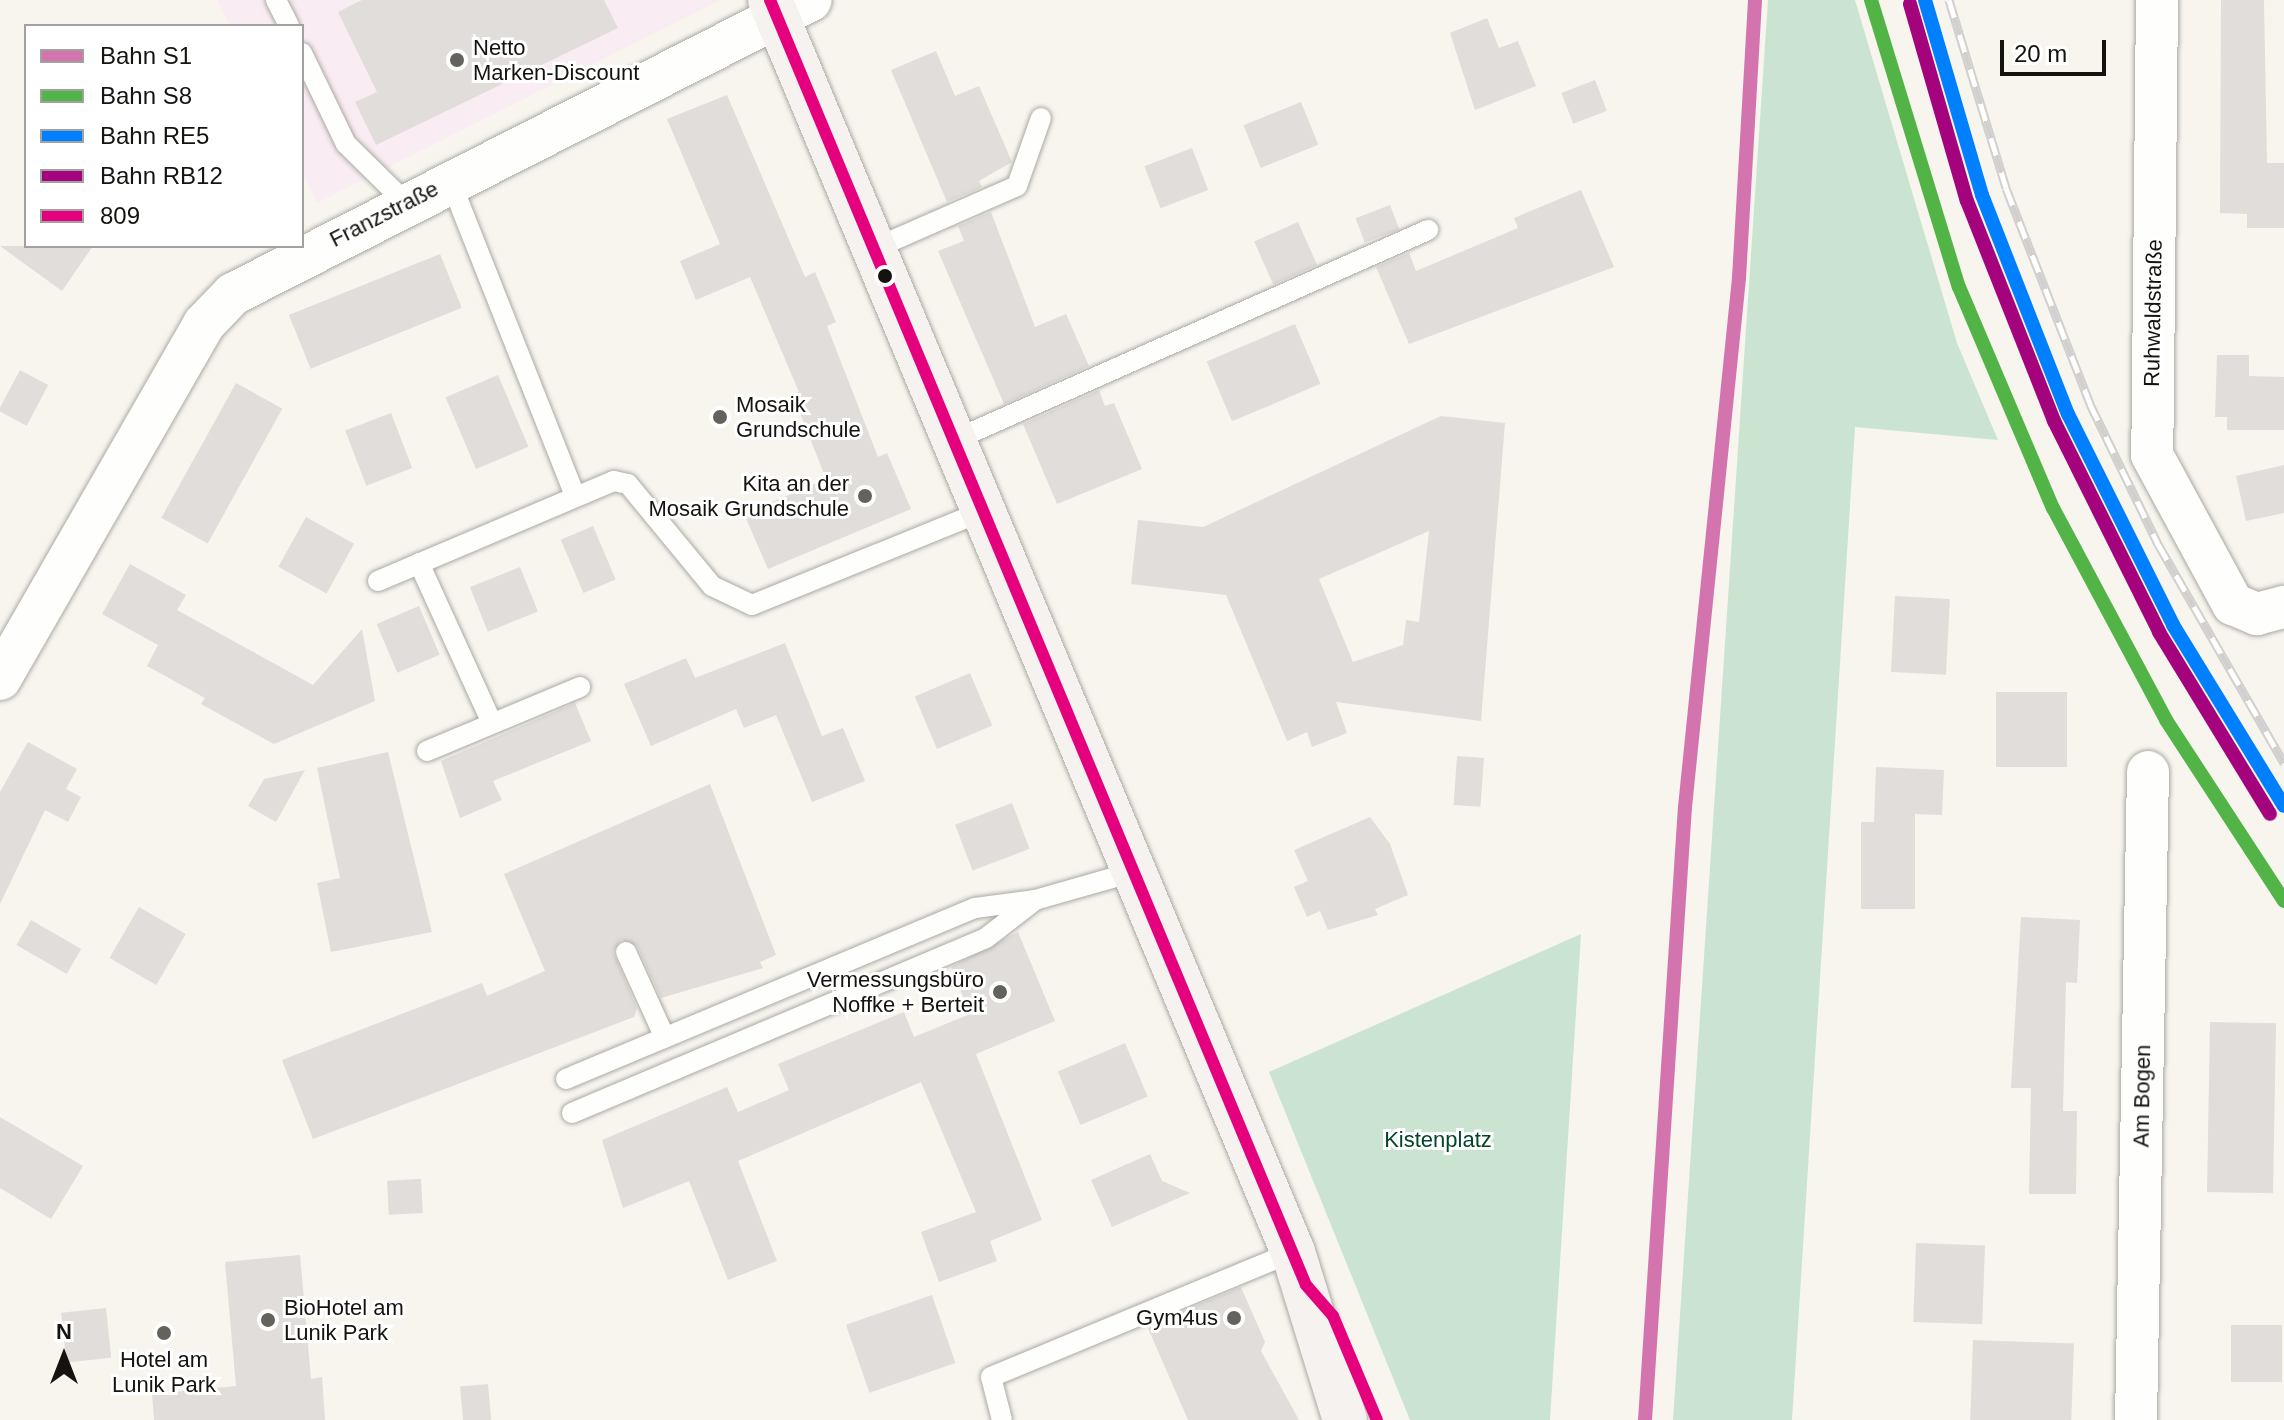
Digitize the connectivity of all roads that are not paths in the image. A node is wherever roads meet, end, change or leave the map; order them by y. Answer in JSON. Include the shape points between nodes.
{"nodes":[{"id":1,"x":276,"y":0,"type":"edge"},
{"id":2,"x":2157,"y":0,"type":"edge"},
{"id":3,"x":786,"y":5,"type":"edge"},
{"id":4,"x":288,"y":24,"type":"edge"},
{"id":5,"x":304,"y":57,"type":"edge"},
{"id":6,"x":1041,"y":118,"type":"dead end"},
{"id":7,"x":450,"y":180,"type":"junction"},
{"id":8,"x":406,"y":203,"type":"junction"},
{"id":9,"x":1428,"y":230,"type":"dead end"},
{"id":10,"x":871,"y":250,"type":"junction"},
{"id":11,"x":952,"y":441,"type":"junction"},
{"id":12,"x":575,"y":496,"type":"junction"},
{"id":13,"x":981,"y":512,"type":"junction"},
{"id":14,"x":419,"y":563,"type":"junction"},
{"id":15,"x":378,"y":581,"type":"dead end"},
{"id":16,"x":2284,"y":607,"type":"edge"},
{"id":17,"x":0,"y":679,"type":"edge"},
{"id":18,"x":580,"y":687,"type":"dead end"},
{"id":19,"x":492,"y":723,"type":"junction"},
{"id":20,"x":427,"y":751,"type":"dead end"},
{"id":21,"x":2148,"y":772,"type":"dead end"},
{"id":22,"x":1130,"y":873,"type":"junction"},
{"id":23,"x":1035,"y":900,"type":"junction"},
{"id":24,"x":626,"y":952,"type":"dead end"},
{"id":25,"x":665,"y":1038,"type":"junction"},
{"id":26,"x":566,"y":1079,"type":"dead end"},
{"id":27,"x":572,"y":1113,"type":"dead end"},
{"id":28,"x":1300,"y":1268,"type":"junction"},
{"id":29,"x":1002,"y":1420,"type":"edge"},
{"id":30,"x":1345,"y":1420,"type":"edge"},
{"id":31,"x":1377,"y":1420,"type":"edge"},
{"id":32,"x":2136,"y":1420,"type":"edge"}],
"edges":[{"from":1,"to":4,"type":"lane"},
{"from":2,"to":16,"type":"street","name":"Ruhwaldstraße","via":[[2152,455],[2233,604],[2257,614]]},
{"from":3,"to":7,"type":"street","name":"Franzstraße"},
{"from":3,"to":10,"type":"main road"},
{"from":5,"to":8,"type":"lane","via":[[346,144]]},
{"from":6,"to":10,"type":"lane","via":[[1017,186]]},
{"from":7,"to":8,"type":"street","name":"Franzstraße"},
{"from":7,"to":12,"type":"lane"},
{"from":8,"to":17,"type":"street","name":"Franzstraße","via":[[233,294],[204,324]]},
{"from":9,"to":11,"type":"lane"},
{"from":10,"to":11,"type":"main road"},
{"from":11,"to":13,"type":"main road"},
{"from":12,"to":13,"type":"lane","via":[[614,481],[628,484],[712,586],[752,605]]},
{"from":12,"to":14,"type":"lane"},
{"from":13,"to":22,"type":"main road"},
{"from":14,"to":15,"type":"lane"},
{"from":14,"to":19,"type":"lane"},
{"from":18,"to":19,"type":"lane"},
{"from":19,"to":20,"type":"lane"},
{"from":21,"to":32,"type":"street","name":"Am Bogen"},
{"from":22,"to":23,"type":"lane"},
{"from":22,"to":28,"type":"main road"},
{"from":23,"to":25,"type":"lane","via":[[975,908]]},
{"from":23,"to":27,"type":"lane","via":[[986,938]]},
{"from":24,"to":25,"type":"lane"},
{"from":25,"to":26,"type":"lane"},
{"from":28,"to":29,"type":"lane","via":[[991,1377]]},
{"from":28,"to":30,"type":"main road","via":[[1311,1325]]},
{"from":28,"to":31,"type":"main road","via":[[1333,1316]]}]}
